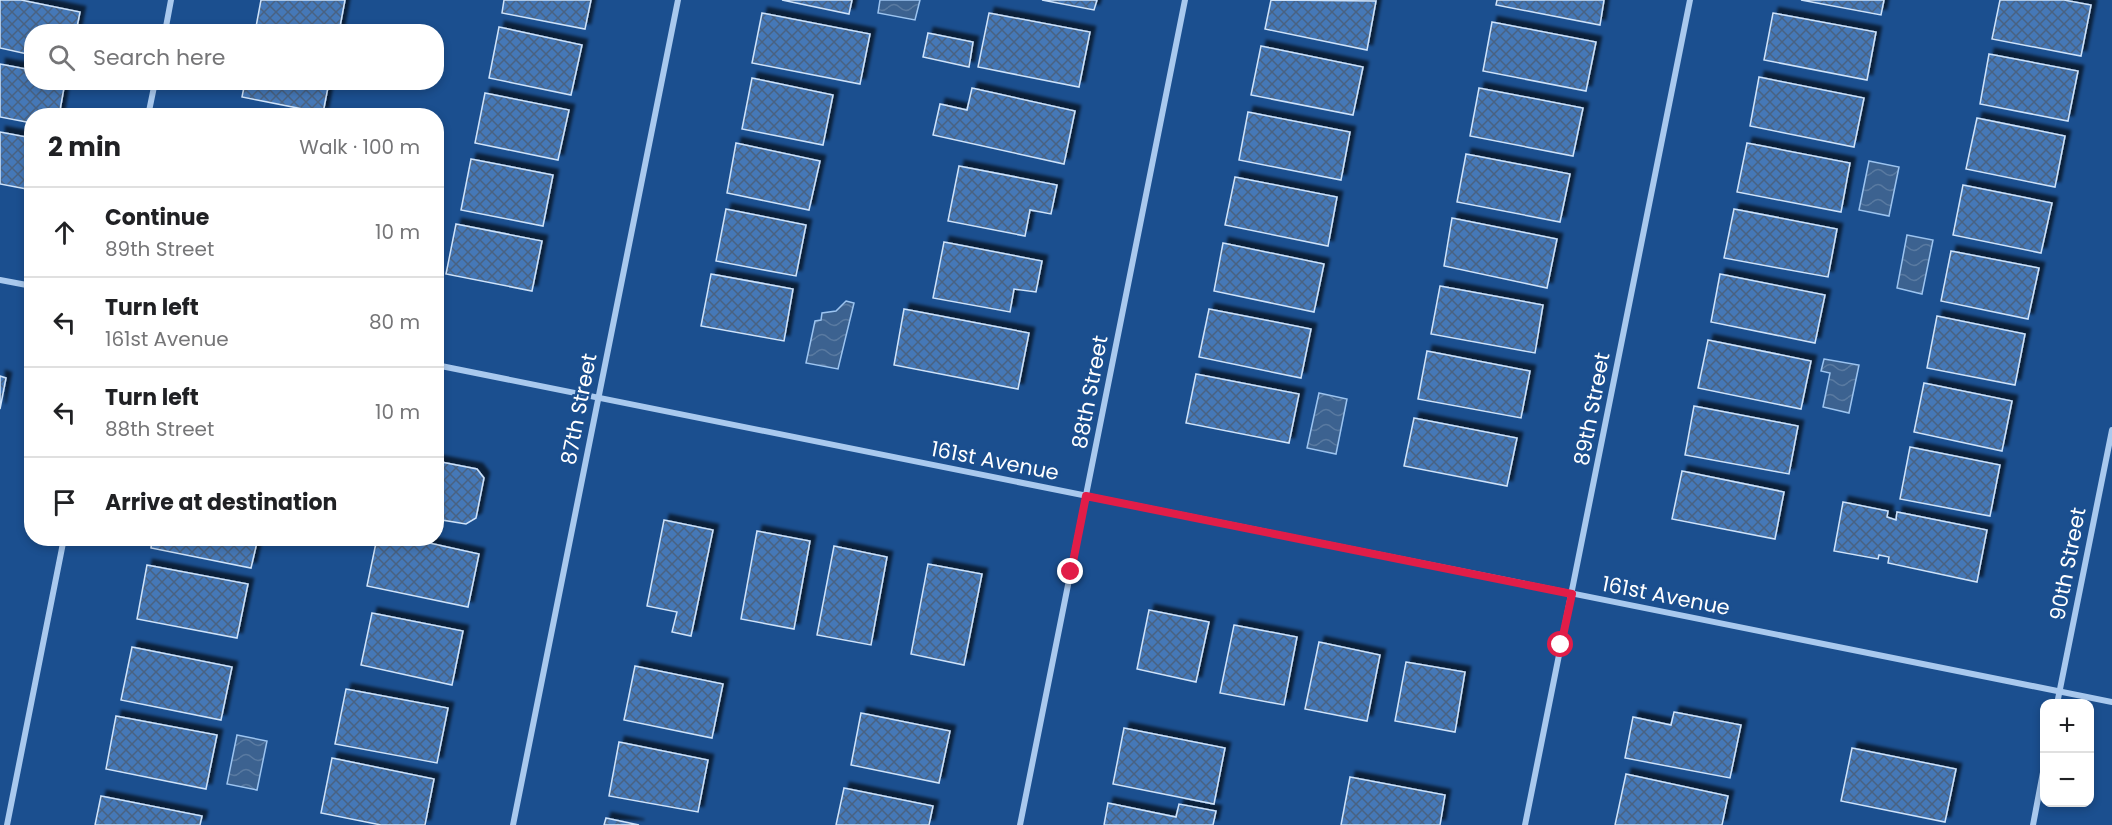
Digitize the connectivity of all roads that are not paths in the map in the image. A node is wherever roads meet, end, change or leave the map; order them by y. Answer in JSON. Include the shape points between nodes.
{"nodes":[{"id":1,"x":171,"y":0,"type":"edge"},
{"id":2,"x":678,"y":0,"type":"edge"},
{"id":3,"x":1185,"y":0,"type":"edge"},
{"id":4,"x":1690,"y":0,"type":"edge"},
{"id":5,"x":166,"y":24,"type":"edge"},
{"id":6,"x":153,"y":90,"type":"edge"},
{"id":7,"x":150,"y":108,"type":"edge"},
{"id":8,"x":0,"y":280,"type":"edge"},
{"id":9,"x":24,"y":284,"type":"edge"},
{"id":10,"x":444,"y":367,"type":"edge"},
{"id":11,"x":598,"y":398,"type":"junction"},
{"id":12,"x":2112,"y":430,"type":"edge"},
{"id":13,"x":1086,"y":496,"type":"junction"},
{"id":14,"x":62,"y":546,"type":"edge"},
{"id":15,"x":1572,"y":594,"type":"junction"},
{"id":16,"x":2059,"y":691,"type":"junction"},
{"id":17,"x":2058,"y":699,"type":"edge"},
{"id":18,"x":2112,"y":702,"type":"edge"},
{"id":19,"x":2040,"y":788,"type":"edge"},
{"id":20,"x":7,"y":825,"type":"edge"},
{"id":21,"x":513,"y":825,"type":"edge"},
{"id":22,"x":1020,"y":825,"type":"edge"},
{"id":23,"x":1525,"y":825,"type":"edge"},
{"id":24,"x":2033,"y":825,"type":"edge"}],
"edges":[{"from":1,"to":5,"type":"street"},
{"from":2,"to":11,"type":"street","name":"87th Street"},
{"from":3,"to":13,"type":"street","name":"88th Street"},
{"from":4,"to":15,"type":"street","name":"89th Street"},
{"from":6,"to":7,"type":"street"},
{"from":8,"to":9,"type":"street"},
{"from":10,"to":11,"type":"street","name":"161st Avenue"},
{"from":11,"to":13,"type":"street","name":"161st Avenue"},
{"from":11,"to":21,"type":"street","name":"87th Street"},
{"from":12,"to":16,"type":"street","name":"90th Street"},
{"from":13,"to":15,"type":"street","name":"161st Avenue"},
{"from":13,"to":22,"type":"street","name":"88th Street"},
{"from":14,"to":20,"type":"street"},
{"from":15,"to":16,"type":"street","name":"161st Avenue"},
{"from":15,"to":23,"type":"street","name":"89th Street"},
{"from":16,"to":17,"type":"street","name":"90th Street"},
{"from":16,"to":18,"type":"street","name":"161st Avenue"},
{"from":19,"to":24,"type":"street"}]}
